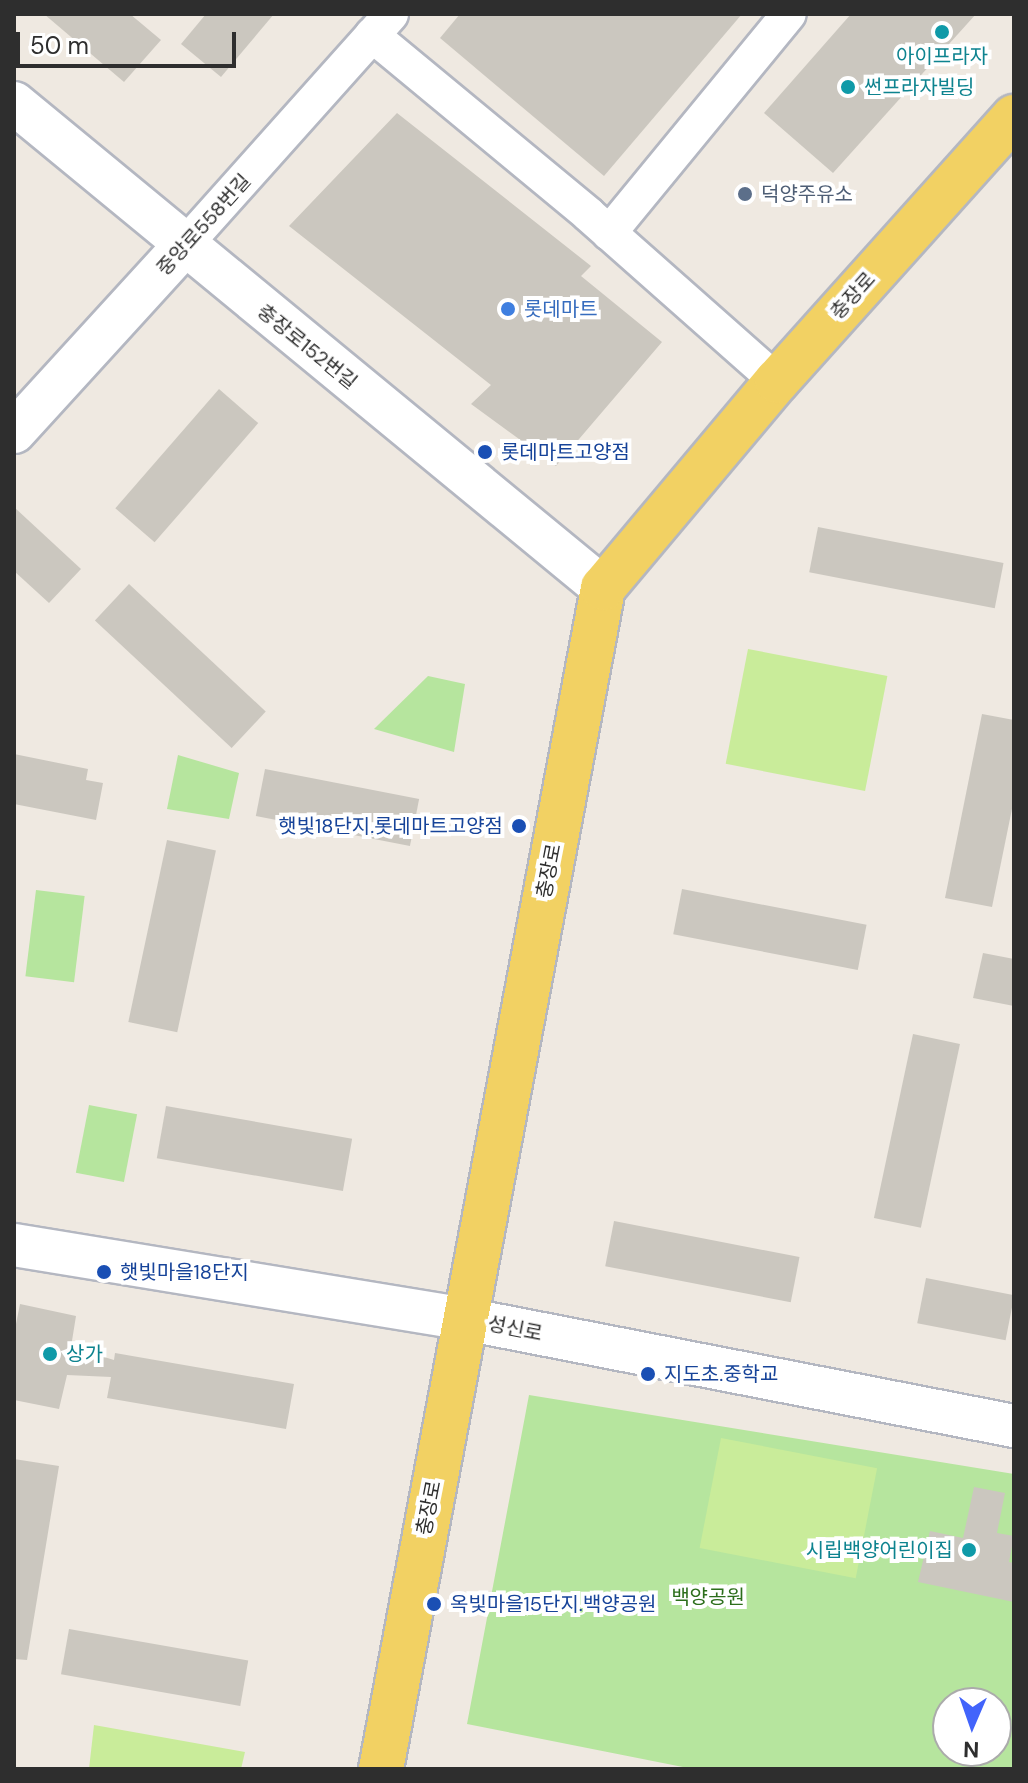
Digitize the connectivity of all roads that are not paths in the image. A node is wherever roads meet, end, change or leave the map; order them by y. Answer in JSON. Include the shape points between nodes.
{"nodes":[{"id":1,"x":789,"y":14,"type":"edge"},
{"id":2,"x":382,"y":25,"type":"edge"},
{"id":3,"x":14,"y":103,"type":"edge"},
{"id":4,"x":1014,"y":117,"type":"edge"},
{"id":5,"x":609,"y":233,"type":"junction"},
{"id":6,"x":183,"y":247,"type":"junction"},
{"id":7,"x":777,"y":381,"type":"junction"},
{"id":8,"x":14,"y":432,"type":"edge"},
{"id":9,"x":603,"y":588,"type":"junction"},
{"id":10,"x":14,"y":1245,"type":"edge"},
{"id":11,"x":465,"y":1319,"type":"junction"},
{"id":12,"x":1014,"y":1426,"type":"edge"},
{"id":13,"x":381,"y":1769,"type":"edge"}],
"edges":[{"from":1,"to":5,"type":"street"},
{"from":2,"to":5,"type":"street"},
{"from":2,"to":6,"type":"street","name":"중앙로558번길"},
{"from":3,"to":6,"type":"street","name":"충장로152번길"},
{"from":4,"to":7,"type":"main road","name":"충장로"},
{"from":5,"to":7,"type":"street"},
{"from":6,"to":8,"type":"street","name":"중앙로558번길"},
{"from":6,"to":9,"type":"street","name":"충장로152번길"},
{"from":7,"to":9,"type":"main road","name":"충장로"},
{"from":9,"to":11,"type":"main road","name":"충장로"},
{"from":10,"to":11,"type":"street","name":"성신로"},
{"from":11,"to":12,"type":"street","name":"성신로"},
{"from":11,"to":13,"type":"main road","name":"충장로"}]}
